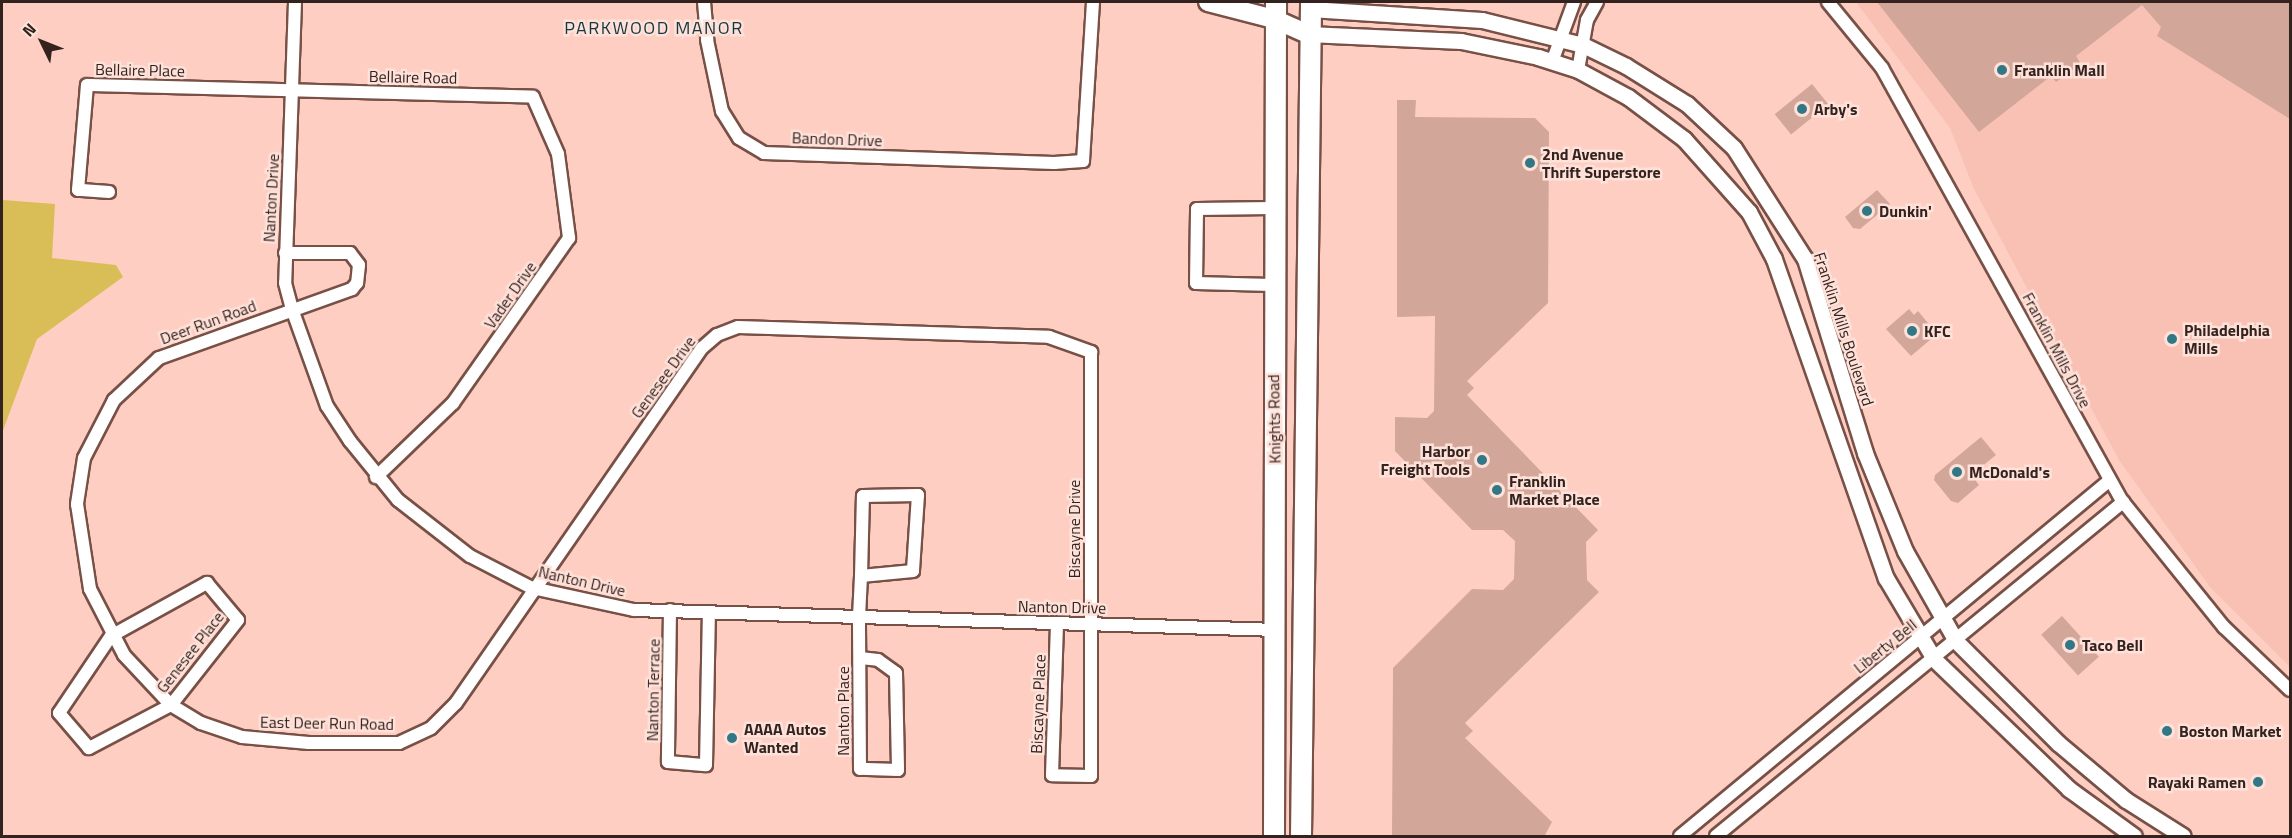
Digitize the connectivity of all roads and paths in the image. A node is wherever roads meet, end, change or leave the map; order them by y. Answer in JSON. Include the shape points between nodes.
{"nodes":[{"id":1,"x":295,"y":2,"type":"edge"},
{"id":2,"x":704,"y":2,"type":"edge"},
{"id":3,"x":1093,"y":2,"type":"edge"},
{"id":4,"x":1208,"y":2,"type":"edge"},
{"id":5,"x":1574,"y":2,"type":"edge"},
{"id":6,"x":1597,"y":2,"type":"edge"},
{"id":7,"x":1828,"y":2,"type":"edge"},
{"id":8,"x":1311,"y":5,"type":"edge"},
{"id":9,"x":1275,"y":10,"type":"edge"},
{"id":10,"x":1308,"y":34,"type":"junction"},
{"id":11,"x":1558,"y":39,"type":"junction"},
{"id":12,"x":1583,"y":45,"type":"junction"},
{"id":13,"x":1552,"y":62,"type":"junction"},
{"id":14,"x":1578,"y":70,"type":"junction"},
{"id":15,"x":293,"y":91,"type":"junction"},
{"id":16,"x":533,"y":97,"type":"joint"},
{"id":17,"x":109,"y":192,"type":"dead end"},
{"id":18,"x":1272,"y":208,"type":"junction"},
{"id":19,"x":285,"y":254,"type":"junction"},
{"id":20,"x":1272,"y":285,"type":"junction"},
{"id":21,"x":292,"y":309,"type":"junction"},
{"id":22,"x":1091,"y":360,"type":"joint"},
{"id":23,"x":376,"y":477,"type":"junction"},
{"id":24,"x":2110,"y":480,"type":"junction"},
{"id":25,"x":2123,"y":502,"type":"junction"},
{"id":26,"x":861,"y":576,"type":"junction"},
{"id":27,"x":532,"y":588,"type":"junction"},
{"id":28,"x":670,"y":610,"type":"junction"},
{"id":29,"x":709,"y":615,"type":"junction"},
{"id":30,"x":859,"y":617,"type":"junction"},
{"id":31,"x":1943,"y":620,"type":"junction"},
{"id":32,"x":1090,"y":623,"type":"junction"},
{"id":33,"x":1057,"y":624,"type":"junction"},
{"id":34,"x":1278,"y":630,"type":"junction"},
{"id":35,"x":111,"y":636,"type":"junction"},
{"id":36,"x":1921,"y":638,"type":"junction"},
{"id":37,"x":1956,"y":641,"type":"junction"},
{"id":38,"x":860,"y":658,"type":"junction"},
{"id":39,"x":1934,"y":659,"type":"junction"},
{"id":40,"x":2290,"y":690,"type":"edge"},
{"id":41,"x":171,"y":705,"type":"junction"},
{"id":42,"x":434,"y":725,"type":"joint"},
{"id":43,"x":1091,"y":770,"type":"joint"},
{"id":44,"x":1274,"y":837,"type":"edge"},
{"id":45,"x":1301,"y":837,"type":"edge"},
{"id":46,"x":1680,"y":837,"type":"edge"},
{"id":47,"x":1716,"y":837,"type":"edge"},
{"id":48,"x":2134,"y":837,"type":"edge"},
{"id":49,"x":2183,"y":837,"type":"edge"}],
"edges":[{"from":1,"to":15,"type":"street","name":"Nanton Drive"},
{"from":2,"to":3,"type":"street","name":"Bandon Drive","via":[[706,40],[722,111],[739,138],[764,153],[1082,161]]},
{"from":4,"to":9,"type":"main road"},
{"from":5,"to":11,"type":"street"},
{"from":6,"to":12,"type":"street"},
{"from":7,"to":24,"type":"street","name":"Franklin Mills Drive","via":[[1882,68]]},
{"from":8,"to":9,"type":"main road"},
{"from":8,"to":10,"type":"main road","name":"Knights Road"},
{"from":8,"to":11,"type":"street","name":"Franklin Mills Boulevard","via":[[1482,20]]},
{"from":9,"to":10,"type":"main road"},
{"from":9,"to":18,"type":"main road","name":"Knights Road"},
{"from":10,"to":13,"type":"street","via":[[1461,41]]},
{"from":10,"to":45,"type":"main road","name":"Knights Road"},
{"from":11,"to":12,"type":"street","name":"Franklin Mills Boulevard"},
{"from":11,"to":13,"type":"street"},
{"from":12,"to":14,"type":"street"},
{"from":12,"to":31,"type":"street","name":"Franklin Mills Boulevard","via":[[1687,104],[1734,148],[1772,201],[1805,259],[1865,453],[1900,540]]},
{"from":13,"to":14,"type":"street"},
{"from":14,"to":36,"type":"street","via":[[1628,97],[1684,139],[1749,212],[1774,260],[1886,578]]},
{"from":15,"to":16,"type":"street","name":"Bellaire Road"},
{"from":15,"to":17,"type":"street","name":"Bellaire Place","via":[[87,85],[78,190]]},
{"from":15,"to":19,"type":"street","name":"Nanton Drive"},
{"from":16,"to":23,"type":"street","name":"Vader Drive","via":[[558,154],[569,238],[453,403]]},
{"from":18,"to":20,"type":"main road","name":"Knights Road"},
{"from":18,"to":20,"type":"street","via":[[1197,209],[1196,283]]},
{"from":19,"to":21,"type":"street","name":"Nanton Drive","via":[[285,283]]},
{"from":19,"to":21,"type":"street","name":"Deer Run Road","via":[[350,253],[359,266],[352,289]]},
{"from":20,"to":34,"type":"main road","name":"Knights Road"},
{"from":21,"to":23,"type":"street","name":"Nanton Drive","via":[[327,406]]},
{"from":21,"to":35,"type":"street","name":"Deer Run Road","via":[[159,358],[135,376],[95,427],[84,458],[77,504],[90,589]]},
{"from":22,"to":27,"type":"street","name":"Genesee Drive","via":[[1091,352],[1049,337],[738,327],[717,335],[702,348]]},
{"from":22,"to":32,"type":"street","name":"Biscayne Drive"},
{"from":23,"to":27,"type":"street","name":"Nanton Drive","via":[[425,525],[470,556]]},
{"from":24,"to":25,"type":"street","name":"Franklin Mills Drive"},
{"from":24,"to":31,"type":"street","name":"Liberty Bell"},
{"from":25,"to":37,"type":"street"},
{"from":25,"to":40,"type":"street","name":"Franklin Mills Drive","via":[[2224,627]]},
{"from":26,"to":26,"type":"street","name":"Nanton Place","via":[[863,496],[918,495],[913,571]]},
{"from":26,"to":30,"type":"street","name":"Nanton Place"},
{"from":27,"to":28,"type":"street","name":"Nanton Drive","via":[[604,605]]},
{"from":27,"to":42,"type":"street","name":"Genesee Drive","via":[[456,703]]},
{"from":28,"to":29,"type":"street","name":"Nanton Drive"},
{"from":28,"to":29,"type":"street","name":"Nanton Terrace","via":[[668,762],[706,765]]},
{"from":29,"to":30,"type":"street","name":"Nanton Drive"},
{"from":30,"to":33,"type":"street","name":"Nanton Drive"},
{"from":30,"to":38,"type":"street","name":"Nanton Place"},
{"from":31,"to":36,"type":"street","name":"Liberty Bell"},
{"from":31,"to":37,"type":"street","name":"Franklin Mills Boulevard"},
{"from":32,"to":33,"type":"street","name":"Nanton Drive"},
{"from":32,"to":34,"type":"street","name":"Nanton Drive"},
{"from":32,"to":43,"type":"street","name":"Biscayne Drive"},
{"from":33,"to":43,"type":"street","name":"Biscayne Place","via":[[1052,775],[1091,776]]},
{"from":34,"to":44,"type":"main road","name":"Knights Road"},
{"from":35,"to":41,"type":"street","name":"East Deer Run Road"},
{"from":35,"to":41,"type":"street","name":"Genesee Place","via":[[59,713],[89,748]]},
{"from":35,"to":41,"type":"street","name":"Genesee Place","via":[[207,583],[238,620]]},
{"from":36,"to":39,"type":"street"},
{"from":36,"to":46,"type":"street","name":"Liberty Bell"},
{"from":37,"to":39,"type":"street"},
{"from":37,"to":49,"type":"street","name":"Franklin Mills Boulevard","via":[[2058,743],[2126,800]]},
{"from":38,"to":38,"type":"street","name":"Nanton Place","via":[[878,660],[896,673],[898,770],[860,769]]},
{"from":39,"to":47,"type":"street"},
{"from":39,"to":48,"type":"street","via":[[2069,789]]},
{"from":41,"to":42,"type":"street","name":"East Deer Run Road","via":[[201,723],[242,738],[399,743]]}]}
